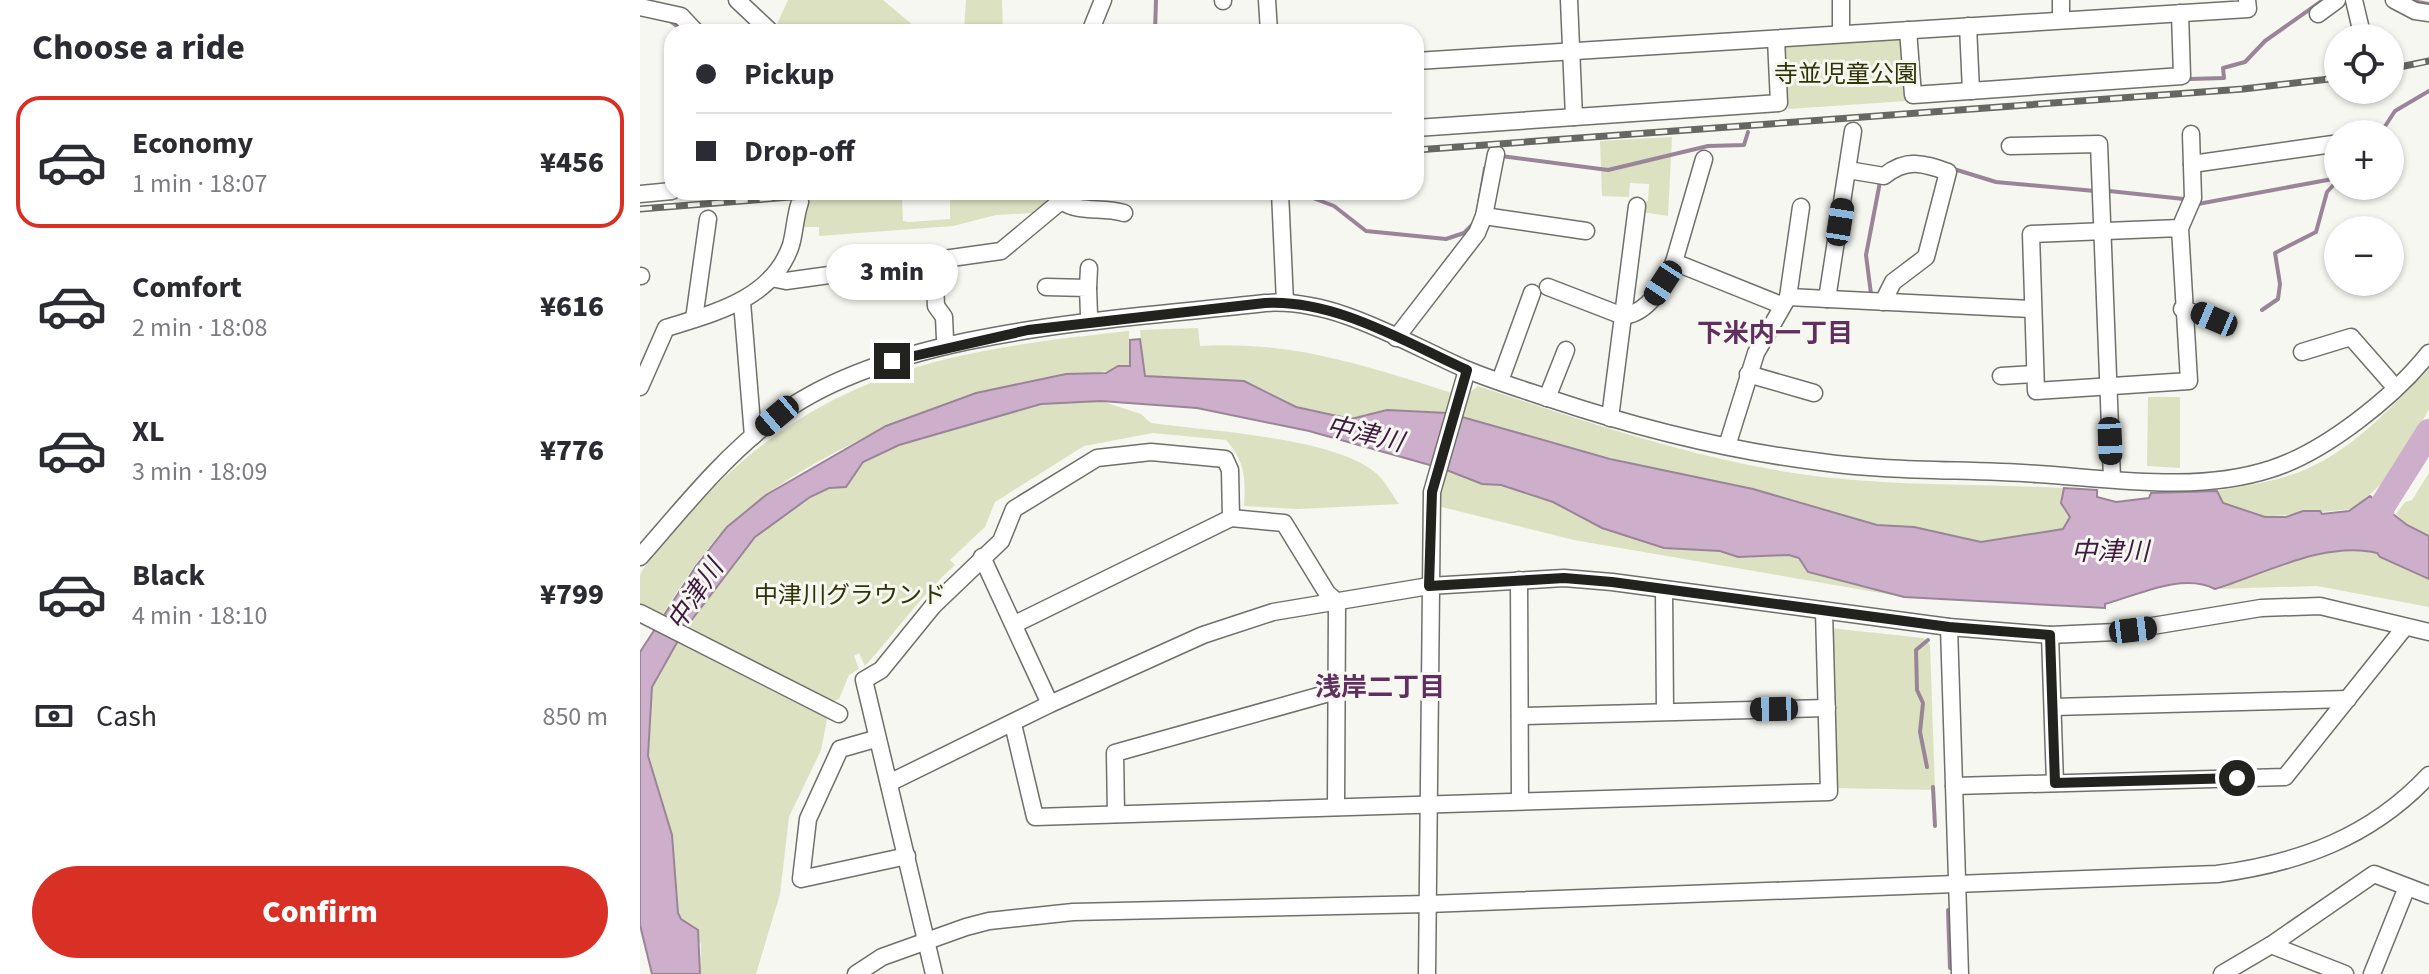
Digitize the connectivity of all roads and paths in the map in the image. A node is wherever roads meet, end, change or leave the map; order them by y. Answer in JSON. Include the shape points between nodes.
{"nodes":[{"id":1,"x":737,"y":0,"type":"edge"},
{"id":2,"x":1103,"y":0,"type":"edge"},
{"id":3,"x":1267,"y":0,"type":"edge"},
{"id":4,"x":1569,"y":0,"type":"edge"},
{"id":5,"x":1841,"y":0,"type":"edge"},
{"id":6,"x":2061,"y":0,"type":"edge"},
{"id":7,"x":2247,"y":0,"type":"edge"},
{"id":8,"x":2337,"y":0,"type":"edge"},
{"id":9,"x":2354,"y":0,"type":"edge"},
{"id":10,"x":2394,"y":0,"type":"edge"},
{"id":11,"x":640,"y":7,"type":"edge"},
{"id":12,"x":2180,"y":13,"type":"junction"},
{"id":13,"x":2429,"y":13,"type":"edge"},
{"id":14,"x":2318,"y":14,"type":"dead end"},
{"id":15,"x":2061,"y":20,"type":"junction"},
{"id":16,"x":688,"y":24,"type":"edge"},
{"id":17,"x":762,"y":24,"type":"edge"},
{"id":18,"x":1093,"y":24,"type":"edge"},
{"id":19,"x":1268,"y":24,"type":"edge"},
{"id":20,"x":2360,"y":24,"type":"edge"},
{"id":21,"x":1968,"y":26,"type":"junction"},
{"id":22,"x":1908,"y":30,"type":"junction"},
{"id":23,"x":1841,"y":34,"type":"junction"},
{"id":24,"x":1776,"y":39,"type":"junction"},
{"id":25,"x":1572,"y":52,"type":"junction"},
{"id":26,"x":1424,"y":61,"type":"edge"},
{"id":27,"x":1971,"y":91,"type":"junction"},
{"id":28,"x":1574,"y":117,"type":"junction"},
{"id":29,"x":1424,"y":127,"type":"edge"},
{"id":30,"x":1853,"y":131,"type":"dead end"},
{"id":31,"x":2191,"y":134,"type":"dead end"},
{"id":32,"x":2324,"y":145,"type":"edge"},
{"id":33,"x":2010,"y":146,"type":"dead end"},
{"id":34,"x":1496,"y":154,"type":"dead end"},
{"id":35,"x":1704,"y":159,"type":"dead end"},
{"id":36,"x":2192,"y":164,"type":"junction"},
{"id":37,"x":1848,"y":170,"type":"junction"},
{"id":38,"x":664,"y":192,"type":"edge"},
{"id":39,"x":640,"y":194,"type":"edge"},
{"id":40,"x":1280,"y":200,"type":"edge"},
{"id":41,"x":800,"y":202,"type":"dead end"},
{"id":42,"x":1637,"y":206,"type":"dead end"},
{"id":43,"x":1801,"y":207,"type":"dead end"},
{"id":44,"x":1124,"y":213,"type":"dead end"},
{"id":45,"x":1484,"y":216,"type":"junction"},
{"id":46,"x":708,"y":219,"type":"dead end"},
{"id":47,"x":2180,"y":228,"type":"junction"},
{"id":48,"x":1586,"y":231,"type":"dead end"},
{"id":49,"x":2104,"y":231,"type":"junction"},
{"id":50,"x":934,"y":260,"type":"junction"},
{"id":51,"x":1674,"y":262,"type":"junction"},
{"id":52,"x":1089,"y":268,"type":"dead end"},
{"id":53,"x":771,"y":278,"type":"junction"},
{"id":54,"x":1046,"y":287,"type":"dead end"},
{"id":55,"x":1548,"y":287,"type":"dead end"},
{"id":56,"x":1088,"y":288,"type":"junction"},
{"id":57,"x":1532,"y":293,"type":"dead end"},
{"id":58,"x":1827,"y":299,"type":"junction"},
{"id":59,"x":1785,"y":301,"type":"junction"},
{"id":60,"x":742,"y":302,"type":"junction"},
{"id":61,"x":1285,"y":302,"type":"junction"},
{"id":62,"x":1883,"y":302,"type":"junction"},
{"id":63,"x":2031,"y":309,"type":"junction"},
{"id":64,"x":2182,"y":309,"type":"junction"},
{"id":65,"x":1089,"y":315,"type":"dead end"},
{"id":66,"x":1623,"y":316,"type":"junction"},
{"id":67,"x":694,"y":319,"type":"junction"},
{"id":68,"x":2214,"y":319,"type":"dead end"},
{"id":69,"x":1396,"y":338,"type":"junction"},
{"id":70,"x":945,"y":339,"type":"dead end"},
{"id":71,"x":1566,"y":350,"type":"dead end"},
{"id":72,"x":2302,"y":352,"type":"dead end"},
{"id":73,"x":2429,"y":353,"type":"edge"},
{"id":74,"x":1748,"y":374,"type":"junction"},
{"id":75,"x":2035,"y":374,"type":"junction"},
{"id":76,"x":1465,"y":376,"type":"junction"},
{"id":77,"x":2001,"y":376,"type":"dead end"},
{"id":78,"x":1500,"y":381,"type":"junction"},
{"id":79,"x":2108,"y":386,"type":"junction"},
{"id":80,"x":2394,"y":386,"type":"junction"},
{"id":81,"x":640,"y":387,"type":"edge"},
{"id":82,"x":1814,"y":393,"type":"dead end"},
{"id":83,"x":1547,"y":398,"type":"junction"},
{"id":84,"x":1610,"y":418,"type":"junction"},
{"id":85,"x":753,"y":436,"type":"junction"},
{"id":86,"x":1727,"y":446,"type":"junction"},
{"id":87,"x":2112,"y":479,"type":"junction"},
{"id":88,"x":1231,"y":518,"type":"junction"},
{"id":89,"x":640,"y":557,"type":"edge"},
{"id":90,"x":982,"y":557,"type":"junction"},
{"id":91,"x":1519,"y":580,"type":"junction"},
{"id":92,"x":1429,"y":586,"type":"junction"},
{"id":93,"x":1664,"y":590,"type":"junction"},
{"id":94,"x":1337,"y":602,"type":"junction"},
{"id":95,"x":1824,"y":611,"type":"junction"},
{"id":96,"x":640,"y":613,"type":"edge"},
{"id":97,"x":1015,"y":624,"type":"junction"},
{"id":98,"x":1949,"y":627,"type":"junction"},
{"id":99,"x":2405,"y":627,"type":"junction"},
{"id":100,"x":2429,"y":632,"type":"edge"},
{"id":101,"x":2050,"y":635,"type":"junction"},
{"id":102,"x":1336,"y":691,"type":"junction"},
{"id":103,"x":2348,"y":699,"type":"junction"},
{"id":104,"x":1050,"y":704,"type":"junction"},
{"id":105,"x":2053,"y":707,"type":"junction"},
{"id":106,"x":1827,"y":708,"type":"junction"},
{"id":107,"x":1665,"y":711,"type":"junction"},
{"id":108,"x":839,"y":714,"type":"dead end"},
{"id":109,"x":1520,"y":716,"type":"junction"},
{"id":110,"x":1013,"y":724,"type":"junction"},
{"id":111,"x":875,"y":739,"type":"junction"},
{"id":112,"x":2429,"y":775,"type":"edge"},
{"id":113,"x":889,"y":783,"type":"junction"},
{"id":114,"x":2055,"y":783,"type":"junction"},
{"id":115,"x":1954,"y":786,"type":"junction"},
{"id":116,"x":1520,"y":801,"type":"junction"},
{"id":117,"x":1428,"y":804,"type":"junction"},
{"id":118,"x":1336,"y":807,"type":"junction"},
{"id":119,"x":1116,"y":814,"type":"junction"},
{"id":120,"x":907,"y":856,"type":"junction"},
{"id":121,"x":1956,"y":884,"type":"junction"},
{"id":122,"x":2407,"y":887,"type":"junction"},
{"id":123,"x":2429,"y":895,"type":"edge"},
{"id":124,"x":1428,"y":904,"type":"junction"},
{"id":125,"x":925,"y":941,"type":"junction"},
{"id":126,"x":2271,"y":945,"type":"junction"},
{"id":127,"x":856,"y":974,"type":"edge"},
{"id":128,"x":934,"y":974,"type":"edge"},
{"id":129,"x":1427,"y":974,"type":"edge"},
{"id":130,"x":1960,"y":974,"type":"edge"},
{"id":131,"x":2222,"y":974,"type":"edge"},
{"id":132,"x":2345,"y":974,"type":"edge"},
{"id":133,"x":2372,"y":974,"type":"edge"}],
"edges":[{"from":1,"to":17,"type":"street"},
{"from":2,"to":18,"type":"street"},
{"from":3,"to":19,"type":"street"},
{"from":4,"to":25,"type":"street"},
{"from":5,"to":23,"type":"street"},
{"from":6,"to":15,"type":"street"},
{"from":7,"to":12,"type":"street","via":[[2248,9]]},
{"from":8,"to":14,"type":"street"},
{"from":9,"to":20,"type":"street"},
{"from":10,"to":13,"type":"street"},
{"from":11,"to":16,"type":"street","via":[[681,16]]},
{"from":12,"to":15,"type":"street"},
{"from":12,"to":27,"type":"street","via":[[2182,76]]},
{"from":15,"to":21,"type":"street"},
{"from":21,"to":22,"type":"street"},
{"from":21,"to":27,"type":"street"},
{"from":22,"to":23,"type":"street"},
{"from":22,"to":27,"type":"street","via":[[1913,95]]},
{"from":23,"to":24,"type":"street"},
{"from":24,"to":25,"type":"street"},
{"from":24,"to":28,"type":"street","via":[[1779,103]]},
{"from":25,"to":26,"type":"street"},
{"from":25,"to":28,"type":"street"},
{"from":28,"to":29,"type":"street"},
{"from":30,"to":37,"type":"street"},
{"from":31,"to":36,"type":"street"},
{"from":32,"to":36,"type":"street"},
{"from":33,"to":49,"type":"street","via":[[2099,144]]},
{"from":34,"to":45,"type":"street"},
{"from":35,"to":51,"type":"street"},
{"from":36,"to":47,"type":"street","via":[[2193,198]]},
{"from":37,"to":58,"type":"street"},
{"from":37,"to":62,"type":"street","via":[[1884,176],[1899,164],[1919,162],[1948,172],[1926,257],[1893,282]]},
{"from":38,"to":39,"type":"street"},
{"from":40,"to":61,"type":"street"},
{"from":41,"to":53,"type":"street","via":[[791,244]]},
{"from":42,"to":66,"type":"street"},
{"from":43,"to":59,"type":"street"},
{"from":44,"to":50,"type":"street","via":[[1100,206],[1080,211],[1061,201],[1001,251]]},
{"from":45,"to":48,"type":"street"},
{"from":45,"to":69,"type":"street","via":[[1477,233]]},
{"from":46,"to":67,"type":"street"},
{"from":47,"to":49,"type":"street"},
{"from":47,"to":64,"type":"street"},
{"from":49,"to":63,"type":"street","via":[[2031,234]]},
{"from":49,"to":79,"type":"street"},
{"from":50,"to":53,"type":"street","via":[[786,281]]},
{"from":50,"to":70,"type":"street","via":[[936,306],[944,317]]},
{"from":51,"to":59,"type":"street"},
{"from":51,"to":66,"type":"street","via":[[1653,299],[1639,312]]},
{"from":52,"to":56,"type":"street"},
{"from":53,"to":60,"type":"street"},
{"from":54,"to":56,"type":"street"},
{"from":55,"to":66,"type":"street"},
{"from":56,"to":65,"type":"street"},
{"from":57,"to":78,"type":"street"},
{"from":58,"to":59,"type":"street"},
{"from":58,"to":62,"type":"street"},
{"from":59,"to":74,"type":"street"},
{"from":60,"to":67,"type":"street"},
{"from":60,"to":85,"type":"street"},
{"from":61,"to":69,"type":"street","via":[[1331,311]]},
{"from":61,"to":85,"type":"street","via":[[1028,330],[932,350],[857,373],[777,416]]},
{"from":62,"to":63,"type":"street"},
{"from":63,"to":75,"type":"street"},
{"from":64,"to":68,"type":"street"},
{"from":64,"to":79,"type":"street","via":[[2189,381]]},
{"from":66,"to":84,"type":"street"},
{"from":67,"to":81,"type":"street","via":[[666,328]]},
{"from":69,"to":76,"type":"street"},
{"from":71,"to":83,"type":"street"},
{"from":72,"to":80,"type":"street","via":[[2351,337]]},
{"from":73,"to":80,"type":"street"},
{"from":74,"to":82,"type":"street"},
{"from":74,"to":86,"type":"street"},
{"from":75,"to":77,"type":"street"},
{"from":75,"to":79,"type":"street","via":[[2036,391]]},
{"from":76,"to":78,"type":"street"},
{"from":76,"to":92,"type":"street","via":[[1432,504]]},
{"from":78,"to":83,"type":"street"},
{"from":79,"to":87,"type":"street"},
{"from":80,"to":87,"type":"street","via":[[2332,439],[2273,469],[2203,482]]},
{"from":83,"to":84,"type":"street"},
{"from":84,"to":86,"type":"street"},
{"from":85,"to":89,"type":"street","via":[[724,461]]},
{"from":86,"to":87,"type":"street","via":[[1825,463]]},
{"from":88,"to":90,"type":"street","via":[[1225,459],[1151,452],[1097,458],[1014,509],[1001,541]]},
{"from":88,"to":94,"type":"street","via":[[1284,523]]},
{"from":88,"to":97,"type":"street"},
{"from":90,"to":97,"type":"street"},
{"from":90,"to":111,"type":"street","via":[[881,670],[864,680]]},
{"from":91,"to":92,"type":"street"},
{"from":91,"to":93,"type":"street","via":[[1564,578]]},
{"from":91,"to":109,"type":"street"},
{"from":92,"to":94,"type":"street"},
{"from":92,"to":117,"type":"street"},
{"from":93,"to":95,"type":"street"},
{"from":93,"to":107,"type":"street"},
{"from":94,"to":102,"type":"street"},
{"from":94,"to":104,"type":"street","via":[[1238,622]]},
{"from":95,"to":98,"type":"street"},
{"from":95,"to":106,"type":"street"},
{"from":96,"to":108,"type":"street"},
{"from":97,"to":104,"type":"street"},
{"from":98,"to":101,"type":"street"},
{"from":98,"to":115,"type":"street"},
{"from":99,"to":100,"type":"street"},
{"from":99,"to":101,"type":"street","via":[[2320,606],[2220,612],[2138,629]]},
{"from":99,"to":103,"type":"street"},
{"from":101,"to":105,"type":"street"},
{"from":102,"to":118,"type":"street"},
{"from":102,"to":119,"type":"street","via":[[1115,753]]},
{"from":103,"to":105,"type":"street"},
{"from":103,"to":114,"type":"street","via":[[2285,777]]},
{"from":104,"to":110,"type":"street"},
{"from":105,"to":114,"type":"street"},
{"from":106,"to":107,"type":"street"},
{"from":106,"to":116,"type":"street","via":[[1829,792]]},
{"from":107,"to":109,"type":"street"},
{"from":109,"to":116,"type":"street"},
{"from":110,"to":113,"type":"street"},
{"from":110,"to":119,"type":"street","via":[[1035,817]]},
{"from":111,"to":113,"type":"street"},
{"from":111,"to":120,"type":"street","via":[[840,749],[808,819],[801,879]]},
{"from":112,"to":121,"type":"street","via":[[2366,827],[2285,862],[2217,874]]},
{"from":113,"to":120,"type":"street"},
{"from":114,"to":115,"type":"street"},
{"from":115,"to":121,"type":"street"},
{"from":116,"to":117,"type":"street"},
{"from":117,"to":118,"type":"street"},
{"from":117,"to":124,"type":"street"},
{"from":118,"to":119,"type":"street"},
{"from":120,"to":125,"type":"street"},
{"from":121,"to":124,"type":"street"},
{"from":121,"to":130,"type":"street"},
{"from":122,"to":123,"type":"street"},
{"from":122,"to":126,"type":"street","via":[[2374,874]]},
{"from":122,"to":133,"type":"street"},
{"from":124,"to":125,"type":"street","via":[[1059,913],[989,921]]},
{"from":124,"to":129,"type":"street"},
{"from":125,"to":127,"type":"street","via":[[882,957]]},
{"from":125,"to":128,"type":"street"},
{"from":126,"to":131,"type":"street"},
{"from":126,"to":132,"type":"street"}]}
